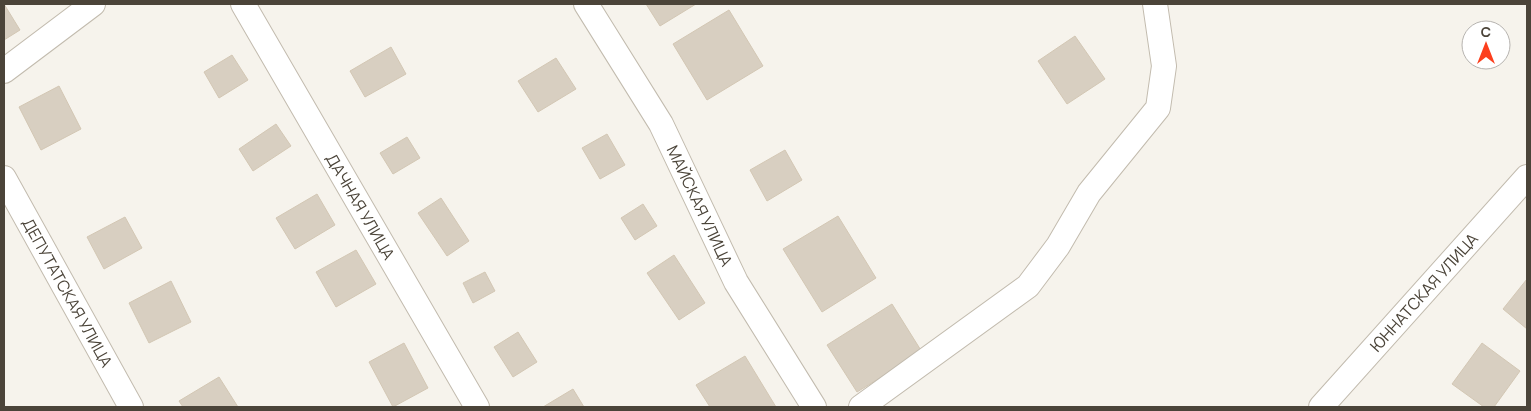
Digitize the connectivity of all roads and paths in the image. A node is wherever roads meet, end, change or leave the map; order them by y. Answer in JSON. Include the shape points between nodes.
{"nodes":[{"id":1,"x":93,"y":4,"type":"edge"},
{"id":2,"x":243,"y":4,"type":"edge"},
{"id":3,"x":586,"y":4,"type":"edge"},
{"id":4,"x":1155,"y":4,"type":"edge"},
{"id":5,"x":4,"y":71,"type":"edge"},
{"id":6,"x":1527,"y":177,"type":"edge"},
{"id":7,"x":4,"y":178,"type":"edge"},
{"id":8,"x":131,"y":407,"type":"edge"},
{"id":9,"x":477,"y":407,"type":"edge"},
{"id":10,"x":814,"y":407,"type":"edge"},
{"id":11,"x":861,"y":407,"type":"edge"},
{"id":12,"x":1321,"y":407,"type":"edge"}],
"edges":[{"from":1,"to":5,"type":"street"},
{"from":2,"to":9,"type":"street","name":"ДАЧНАЯ УЛИЦА"},
{"from":3,"to":10,"type":"street","name":"МАЙСКАЯ УЛИЦА","via":[[661,124],[736,282]]},
{"from":4,"to":11,"type":"street","via":[[1164,66],[1158,108],[1088,194],[1058,246],[1028,286]]},
{"from":6,"to":12,"type":"street","name":"ЮННАТСКАЯ УЛИЦА"},
{"from":7,"to":8,"type":"street","name":"ДЕПУТАТСКАЯ УЛИЦА"}]}
